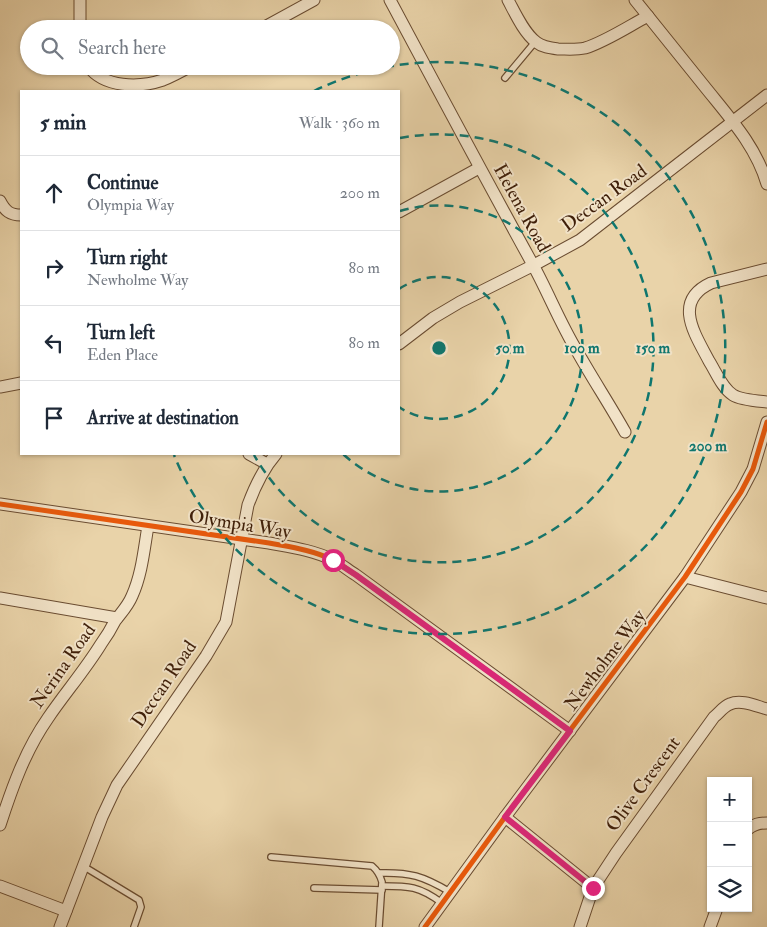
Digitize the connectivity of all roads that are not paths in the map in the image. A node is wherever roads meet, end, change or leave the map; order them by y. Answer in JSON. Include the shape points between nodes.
{"nodes":[{"id":1,"x":80,"y":0,"type":"edge"},
{"id":2,"x":314,"y":0,"type":"edge"},
{"id":3,"x":390,"y":0,"type":"edge"},
{"id":4,"x":508,"y":0,"type":"edge"},
{"id":5,"x":635,"y":0,"type":"edge"},
{"id":6,"x":648,"y":16,"type":"junction"},
{"id":7,"x":80,"y":20,"type":"edge"},
{"id":8,"x":277,"y":20,"type":"edge"},
{"id":9,"x":535,"y":42,"type":"junction"},
{"id":10,"x":96,"y":75,"type":"edge"},
{"id":11,"x":173,"y":75,"type":"edge"},
{"id":12,"x":505,"y":78,"type":"dead end"},
{"id":13,"x":767,"y":95,"type":"edge"},
{"id":14,"x":733,"y":122,"type":"junction"},
{"id":15,"x":479,"y":168,"type":"junction"},
{"id":16,"x":767,"y":184,"type":"edge"},
{"id":17,"x":0,"y":201,"type":"edge"},
{"id":18,"x":400,"y":211,"type":"edge"},
{"id":19,"x":20,"y":215,"type":"edge"},
{"id":20,"x":534,"y":265,"type":"junction"},
{"id":21,"x":767,"y":269,"type":"edge"},
{"id":22,"x":400,"y":343,"type":"edge"},
{"id":23,"x":20,"y":383,"type":"edge"},
{"id":24,"x":0,"y":387,"type":"edge"},
{"id":25,"x":767,"y":402,"type":"edge"},
{"id":26,"x":767,"y":422,"type":"edge"},
{"id":27,"x":625,"y":432,"type":"dead end"},
{"id":28,"x":251,"y":455,"type":"edge"},
{"id":29,"x":275,"y":455,"type":"edge"},
{"id":30,"x":268,"y":464,"type":"junction"},
{"id":31,"x":0,"y":504,"type":"edge"},
{"id":32,"x":148,"y":526,"type":"junction"},
{"id":33,"x":241,"y":539,"type":"junction"},
{"id":34,"x":685,"y":577,"type":"junction"},
{"id":35,"x":0,"y":598,"type":"edge"},
{"id":36,"x":767,"y":598,"type":"edge"},
{"id":37,"x":117,"y":618,"type":"junction"},
{"id":38,"x":767,"y":709,"type":"edge"},
{"id":39,"x":570,"y":731,"type":"junction"},
{"id":40,"x":505,"y":817,"type":"junction"},
{"id":41,"x":767,"y":823,"type":"edge"},
{"id":42,"x":0,"y":826,"type":"edge"},
{"id":43,"x":752,"y":826,"type":"edge"},
{"id":44,"x":271,"y":857,"type":"dead end"},
{"id":45,"x":83,"y":866,"type":"junction"},
{"id":46,"x":379,"y":873,"type":"junction"},
{"id":47,"x":0,"y":886,"type":"edge"},
{"id":48,"x":314,"y":888,"type":"dead end"},
{"id":49,"x":382,"y":888,"type":"junction"},
{"id":50,"x":593,"y":888,"type":"junction"},
{"id":51,"x":450,"y":892,"type":"junction"},
{"id":52,"x":442,"y":903,"type":"junction"},
{"id":53,"x":66,"y":911,"type":"junction"},
{"id":54,"x":716,"y":912,"type":"edge"},
{"id":55,"x":60,"y":927,"type":"edge"},
{"id":56,"x":134,"y":927,"type":"edge"},
{"id":57,"x":379,"y":927,"type":"edge"},
{"id":58,"x":425,"y":927,"type":"edge"},
{"id":59,"x":580,"y":927,"type":"edge"},
{"id":60,"x":710,"y":927,"type":"edge"}],
"edges":[{"from":1,"to":7,"type":"street"},
{"from":2,"to":8,"type":"street"},
{"from":3,"to":15,"type":"street","name":"Helena Road"},
{"from":4,"to":9,"type":"street"},
{"from":5,"to":6,"type":"street"},
{"from":6,"to":9,"type":"street","via":[[585,48],[553,48]]},
{"from":6,"to":14,"type":"street"},
{"from":9,"to":12,"type":"lane"},
{"from":10,"to":11,"type":"street","via":[[120,84],[136,85]]},
{"from":13,"to":14,"type":"street","name":"Deccan Road"},
{"from":14,"to":16,"type":"street","via":[[749,144]]},
{"from":14,"to":20,"type":"street","name":"Deccan Road","via":[[580,240]]},
{"from":15,"to":18,"type":"street"},
{"from":15,"to":20,"type":"street","name":"Helena Road"},
{"from":17,"to":19,"type":"street","via":[[9,213]]},
{"from":20,"to":22,"type":"street","name":"Deccan Road","via":[[460,302]]},
{"from":20,"to":27,"type":"street","name":"Helena Road","via":[[577,351]]},
{"from":21,"to":25,"type":"street","via":[[704,286],[693,296],[690,321],[726,389],[737,397]]},
{"from":23,"to":24,"type":"street"},
{"from":26,"to":34,"type":"street","name":"Newholme Way","via":[[741,492]]},
{"from":28,"to":30,"type":"street"},
{"from":29,"to":30,"type":"street","name":"Deccan Road"},
{"from":30,"to":33,"type":"street","name":"Deccan Road","via":[[253,490]]},
{"from":31,"to":32,"type":"street","name":"Olympia Way"},
{"from":32,"to":33,"type":"street","name":"Olympia Way"},
{"from":32,"to":37,"type":"street","name":"Nerina Road","via":[[136,588]]},
{"from":33,"to":39,"type":"street","name":"Olympia Way","via":[[294,548],[333,560]]},
{"from":33,"to":45,"type":"street","name":"Deccan Road","via":[[226,622],[117,784]]},
{"from":34,"to":36,"type":"street"},
{"from":34,"to":39,"type":"street","name":"Newholme Way"},
{"from":35,"to":37,"type":"street"},
{"from":37,"to":42,"type":"street","name":"Nerina Road","via":[[34,739],[12,787]]},
{"from":38,"to":50,"type":"street","name":"Olive Crescent","via":[[733,703],[714,717]]},
{"from":39,"to":40,"type":"street","name":"Newholme Way"},
{"from":40,"to":50,"type":"street"},
{"from":40,"to":51,"type":"street","name":"Newholme Way"},
{"from":41,"to":43,"type":"street"},
{"from":44,"to":46,"type":"lane","via":[[372,866]]},
{"from":45,"to":53,"type":"street","name":"Deccan Road"},
{"from":45,"to":56,"type":"lane","via":[[139,900],[141,907]]},
{"from":46,"to":49,"type":"lane"},
{"from":46,"to":51,"type":"lane","via":[[424,878]]},
{"from":47,"to":53,"type":"street"},
{"from":48,"to":49,"type":"lane"},
{"from":49,"to":52,"type":"lane","via":[[416,888]]},
{"from":49,"to":57,"type":"lane"},
{"from":50,"to":59,"type":"street","name":"Olive Crescent"},
{"from":51,"to":52,"type":"street","name":"Newholme Way"},
{"from":52,"to":58,"type":"street","name":"Newholme Way"},
{"from":53,"to":55,"type":"street","name":"Deccan Road"},
{"from":54,"to":60,"type":"street"}]}
